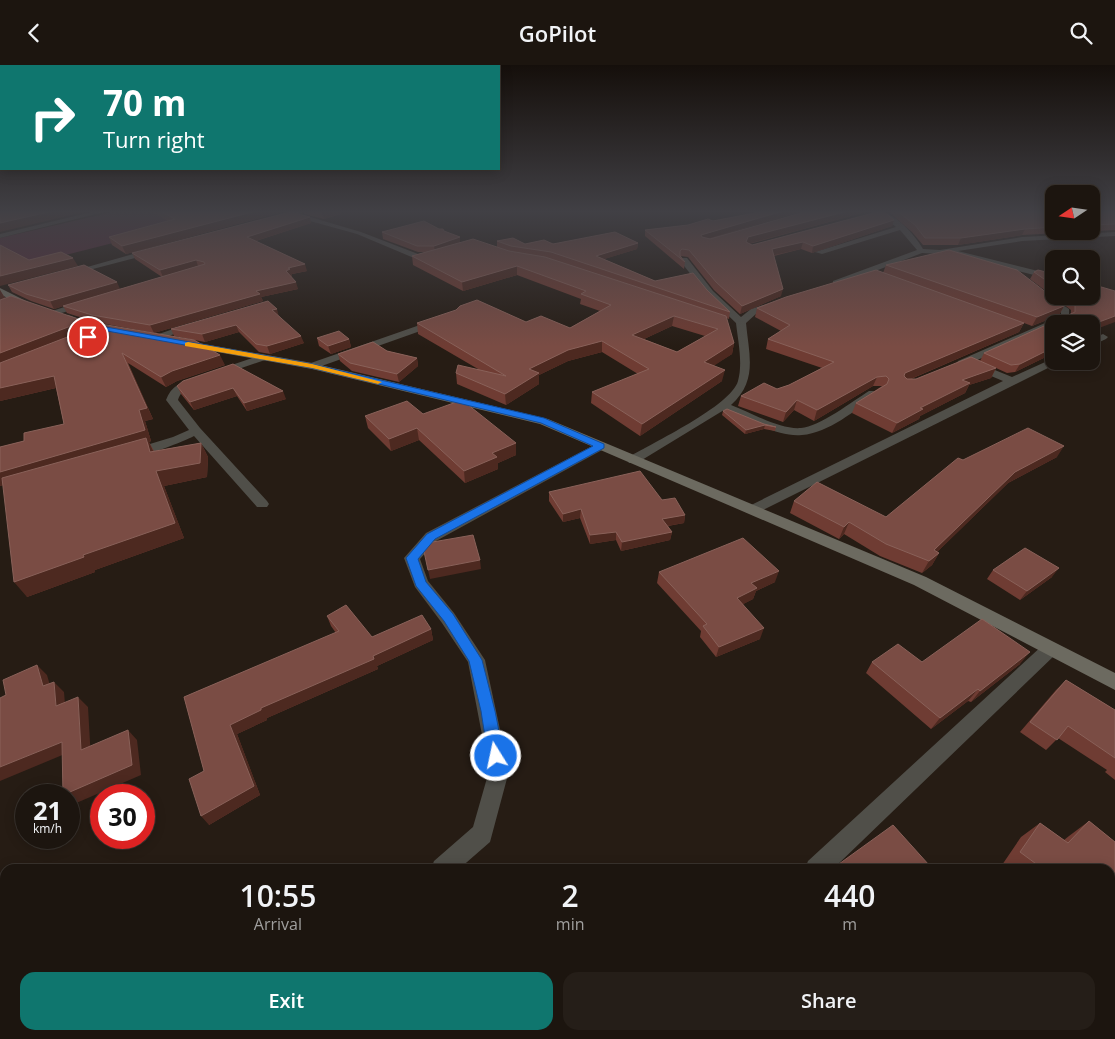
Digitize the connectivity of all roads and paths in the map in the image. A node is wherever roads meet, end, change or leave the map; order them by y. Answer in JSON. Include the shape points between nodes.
{"nodes":[{"id":1,"x":133,"y":256,"type":"edge"},
{"id":2,"x":907,"y":256,"type":"edge"},
{"id":3,"x":962,"y":256,"type":"edge"},
{"id":4,"x":967,"y":256,"type":"edge"},
{"id":5,"x":684,"y":260,"type":"edge"},
{"id":6,"x":867,"y":272,"type":"junction"},
{"id":7,"x":1045,"y":276,"type":"edge"},
{"id":8,"x":57,"y":277,"type":"edge"},
{"id":9,"x":885,"y":279,"type":"edge"},
{"id":10,"x":1024,"y":280,"type":"edge"},
{"id":11,"x":830,"y":285,"type":"edge"},
{"id":12,"x":1038,"y":290,"type":"edge"},
{"id":13,"x":4,"y":291,"type":"edge"},
{"id":14,"x":788,"y":300,"type":"edge"},
{"id":15,"x":89,"y":302,"type":"edge"},
{"id":16,"x":51,"y":313,"type":"junction"},
{"id":17,"x":445,"y":319,"type":"edge"},
{"id":18,"x":723,"y":321,"type":"edge"},
{"id":19,"x":200,"y":324,"type":"edge"},
{"id":20,"x":742,"y":325,"type":"junction"},
{"id":21,"x":106,"y":329,"type":"junction"},
{"id":22,"x":124,"y":333,"type":"edge"},
{"id":23,"x":88,"y":337,"type":"edge"},
{"id":24,"x":147,"y":337,"type":"joint"},
{"id":25,"x":1103,"y":337,"type":"dead end"},
{"id":26,"x":1100,"y":338,"type":"edge"},
{"id":27,"x":261,"y":358,"type":"junction"},
{"id":28,"x":966,"y":361,"type":"junction"},
{"id":29,"x":1045,"y":365,"type":"edge"},
{"id":30,"x":312,"y":366,"type":"junction"},
{"id":31,"x":949,"y":368,"type":"edge"},
{"id":32,"x":1012,"y":381,"type":"junction"},
{"id":33,"x":878,"y":391,"type":"edge"},
{"id":34,"x":724,"y":406,"type":"junction"},
{"id":35,"x":196,"y":431,"type":"junction"},
{"id":36,"x":600,"y":446,"type":"junction"},
{"id":37,"x":121,"y":456,"type":"edge"},
{"id":38,"x":632,"y":460,"type":"junction"},
{"id":39,"x":262,"y":504,"type":"dead end"},
{"id":40,"x":752,"y":510,"type":"junction"},
{"id":41,"x":1050,"y":649,"type":"junction"},
{"id":42,"x":1115,"y":682,"type":"edge"},
{"id":43,"x":448,"y":864,"type":"edge"},
{"id":44,"x":821,"y":864,"type":"edge"}],
"edges":[{"from":1,"to":8,"type":"street"},
{"from":2,"to":6,"type":"street"},
{"from":3,"to":10,"type":"street","via":[[1005,270]]},
{"from":4,"to":7,"type":"street"},
{"from":5,"to":20,"type":"street","via":[[700,282]]},
{"from":6,"to":9,"type":"street"},
{"from":6,"to":11,"type":"street"},
{"from":12,"to":28,"type":"street","via":[[1066,311],[1066,317],[1027,330]]},
{"from":13,"to":16,"type":"street","via":[[14,302]]},
{"from":14,"to":20,"type":"street","via":[[754,311]]},
{"from":15,"to":16,"type":"street"},
{"from":16,"to":21,"type":"street"},
{"from":17,"to":30,"type":"street"},
{"from":18,"to":20,"type":"street"},
{"from":19,"to":24,"type":"street"},
{"from":20,"to":34,"type":"street","via":[[745,364],[742,387]]},
{"from":21,"to":22,"type":"street"},
{"from":21,"to":23,"type":"street"},
{"from":24,"to":27,"type":"street"},
{"from":25,"to":26,"type":"street"},
{"from":27,"to":30,"type":"street"},
{"from":27,"to":35,"type":"street","via":[[182,385],[173,394],[172,400]]},
{"from":28,"to":31,"type":"street"},
{"from":28,"to":32,"type":"street"},
{"from":29,"to":32,"type":"street"},
{"from":30,"to":36,"type":"street","via":[[544,421]]},
{"from":32,"to":40,"type":"street"},
{"from":33,"to":34,"type":"street","via":[[814,429],[802,431],[790,431]]},
{"from":34,"to":38,"type":"street"},
{"from":35,"to":37,"type":"street","via":[[178,440]]},
{"from":35,"to":39,"type":"street"},
{"from":36,"to":38,"type":"street"},
{"from":36,"to":43,"type":"street","via":[[431,537],[412,558],[421,583],[476,660],[499,771],[482,834]]},
{"from":38,"to":40,"type":"street"},
{"from":40,"to":41,"type":"street","via":[[920,581]]},
{"from":41,"to":42,"type":"street"},
{"from":41,"to":44,"type":"street"}]}
